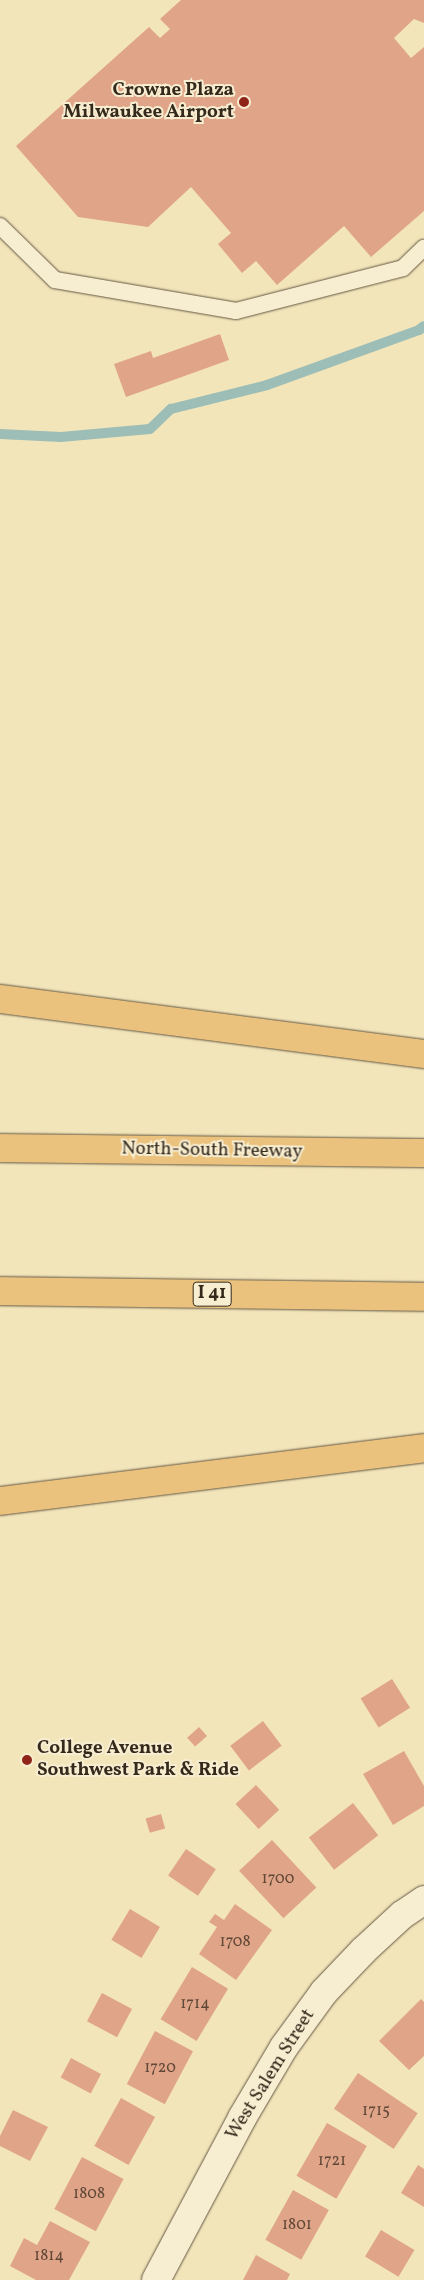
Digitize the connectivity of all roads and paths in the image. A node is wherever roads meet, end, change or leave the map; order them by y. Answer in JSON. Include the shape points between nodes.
{"nodes":[{"id":1,"x":0,"y":226,"type":"edge"},
{"id":2,"x":424,"y":248,"type":"edge"},
{"id":3,"x":0,"y":999,"type":"edge"},
{"id":4,"x":424,"y":1054,"type":"edge"},
{"id":5,"x":0,"y":1148,"type":"edge"},
{"id":6,"x":424,"y":1154,"type":"edge"},
{"id":7,"x":0,"y":1291,"type":"edge"},
{"id":8,"x":424,"y":1297,"type":"edge"},
{"id":9,"x":424,"y":1448,"type":"edge"},
{"id":10,"x":0,"y":1501,"type":"edge"},
{"id":11,"x":424,"y":1900,"type":"edge"},
{"id":12,"x":156,"y":2280,"type":"edge"}],
"edges":[{"from":1,"to":2,"type":"lane","via":[[56,280],[236,310],[403,268]]},
{"from":3,"to":4,"type":"highway"},
{"from":5,"to":6,"type":"highway","name":"North-South Freeway"},
{"from":7,"to":8,"type":"highway","number":"I 41"},
{"from":9,"to":10,"type":"highway"},
{"from":11,"to":12,"type":"street","name":"West Salem Street","via":[[362,1951],[324,1992],[284,2047],[242,2118]]}]}
